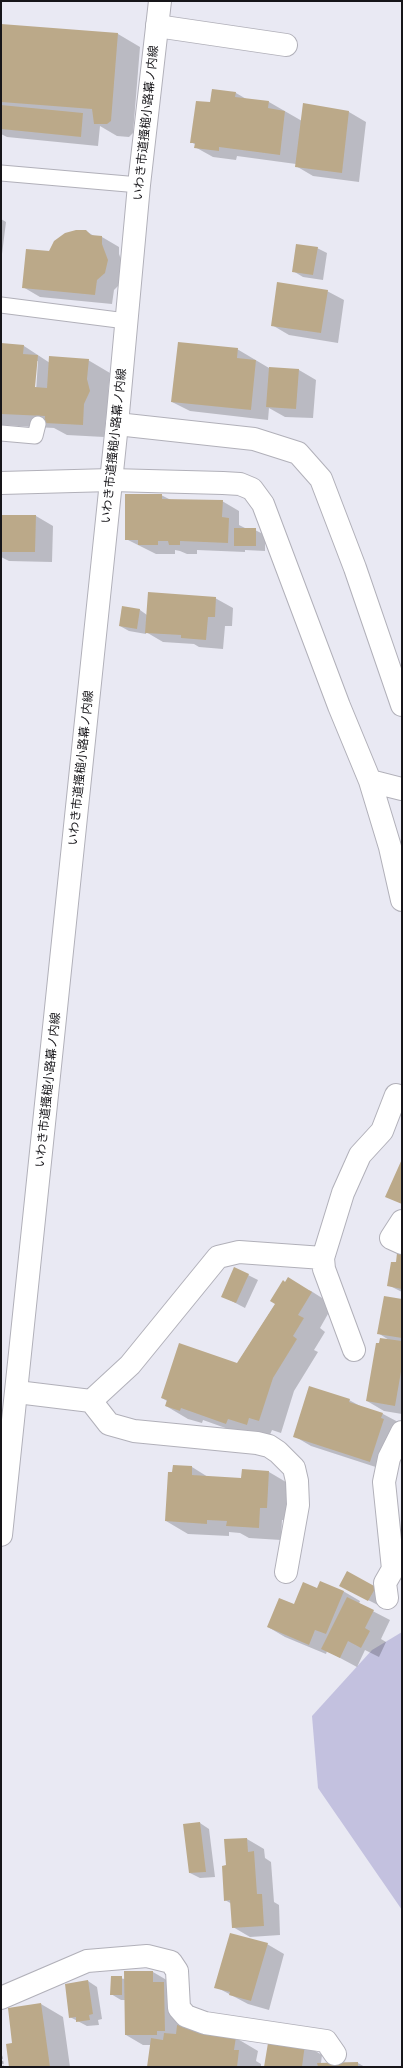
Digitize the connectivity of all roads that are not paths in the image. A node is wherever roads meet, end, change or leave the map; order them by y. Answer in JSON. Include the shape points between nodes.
{"nodes":[{"id":1,"x":160,"y":1,"type":"edge"},
{"id":2,"x":157,"y":26,"type":"junction"},
{"id":3,"x":286,"y":45,"type":"dead end"},
{"id":4,"x":1,"y":173,"type":"edge"},
{"id":5,"x":139,"y":185,"type":"junction"},
{"id":6,"x":1,"y":305,"type":"edge"},
{"id":7,"x":126,"y":321,"type":"junction"},
{"id":8,"x":38,"y":424,"type":"dead end"},
{"id":9,"x":117,"y":424,"type":"junction"},
{"id":10,"x":1,"y":433,"type":"edge"},
{"id":11,"x":111,"y":480,"type":"junction"},
{"id":12,"x":1,"y":483,"type":"edge"},
{"id":13,"x":402,"y":705,"type":"edge"},
{"id":14,"x":370,"y":781,"type":"junction"},
{"id":15,"x":402,"y":789,"type":"edge"},
{"id":16,"x":402,"y":900,"type":"edge"},
{"id":17,"x":396,"y":1095,"type":"dead end"},
{"id":18,"x":402,"y":1221,"type":"edge"},
{"id":19,"x":402,"y":1243,"type":"edge"},
{"id":20,"x":323,"y":1258,"type":"junction"},
{"id":21,"x":354,"y":1350,"type":"dead end"},
{"id":22,"x":17,"y":1392,"type":"junction"},
{"id":23,"x":91,"y":1400,"type":"junction"},
{"id":24,"x":400,"y":1439,"type":"edge"},
{"id":25,"x":2,"y":1525,"type":"edge"},
{"id":26,"x":286,"y":1572,"type":"dead end"},
{"id":27,"x":387,"y":1598,"type":"dead end"},
{"id":28,"x":1,"y":1998,"type":"edge"},
{"id":29,"x":335,"y":2054,"type":"dead end"}],
"edges":[{"from":1,"to":2,"type":"street","name":"いわき市道搔槌小路幕ノ内線"},
{"from":2,"to":3,"type":"street"},
{"from":2,"to":5,"type":"street","name":"いわき市道搔槌小路幕ノ内線"},
{"from":4,"to":5,"type":"lane"},
{"from":5,"to":7,"type":"street","name":"いわき市道搔槌小路幕ノ内線"},
{"from":6,"to":7,"type":"lane"},
{"from":7,"to":9,"type":"street","name":"いわき市道搔槌小路幕ノ内線"},
{"from":8,"to":10,"type":"lane","via":[[35,436]]},
{"from":9,"to":11,"type":"street","name":"いわき市道搔槌小路幕ノ内線"},
{"from":9,"to":13,"type":"street","via":[[254,439],[298,453],[321,479]]},
{"from":11,"to":12,"type":"street"},
{"from":11,"to":14,"type":"street","via":[[240,484],[252,489],[263,504]]},
{"from":11,"to":22,"type":"street","name":"いわき市道搔槌小路幕ノ内線"},
{"from":14,"to":15,"type":"street"},
{"from":14,"to":16,"type":"street","via":[[390,847]]},
{"from":17,"to":20,"type":"street","via":[[382,1131],[360,1155],[343,1193]]},
{"from":18,"to":19,"type":"street","via":[[392,1238]]},
{"from":20,"to":21,"type":"street","via":[[324,1269]]},
{"from":20,"to":23,"type":"street","via":[[239,1252],[218,1257],[130,1365]]},
{"from":22,"to":23,"type":"street"},
{"from":22,"to":25,"type":"street","name":"いわき市道搔槌小路幕ノ内線"},
{"from":23,"to":26,"type":"street","via":[[109,1424],[134,1431],[257,1443],[278,1452],[294,1468],[297,1481],[298,1505]]},
{"from":24,"to":27,"type":"street","via":[[389,1458],[384,1482],[393,1570],[385,1583]]},
{"from":28,"to":29,"type":"street","via":[[87,1960],[147,1956],[170,1962],[177,1971],[179,2008],[186,2016],[205,2022],[326,2041]]}]}
